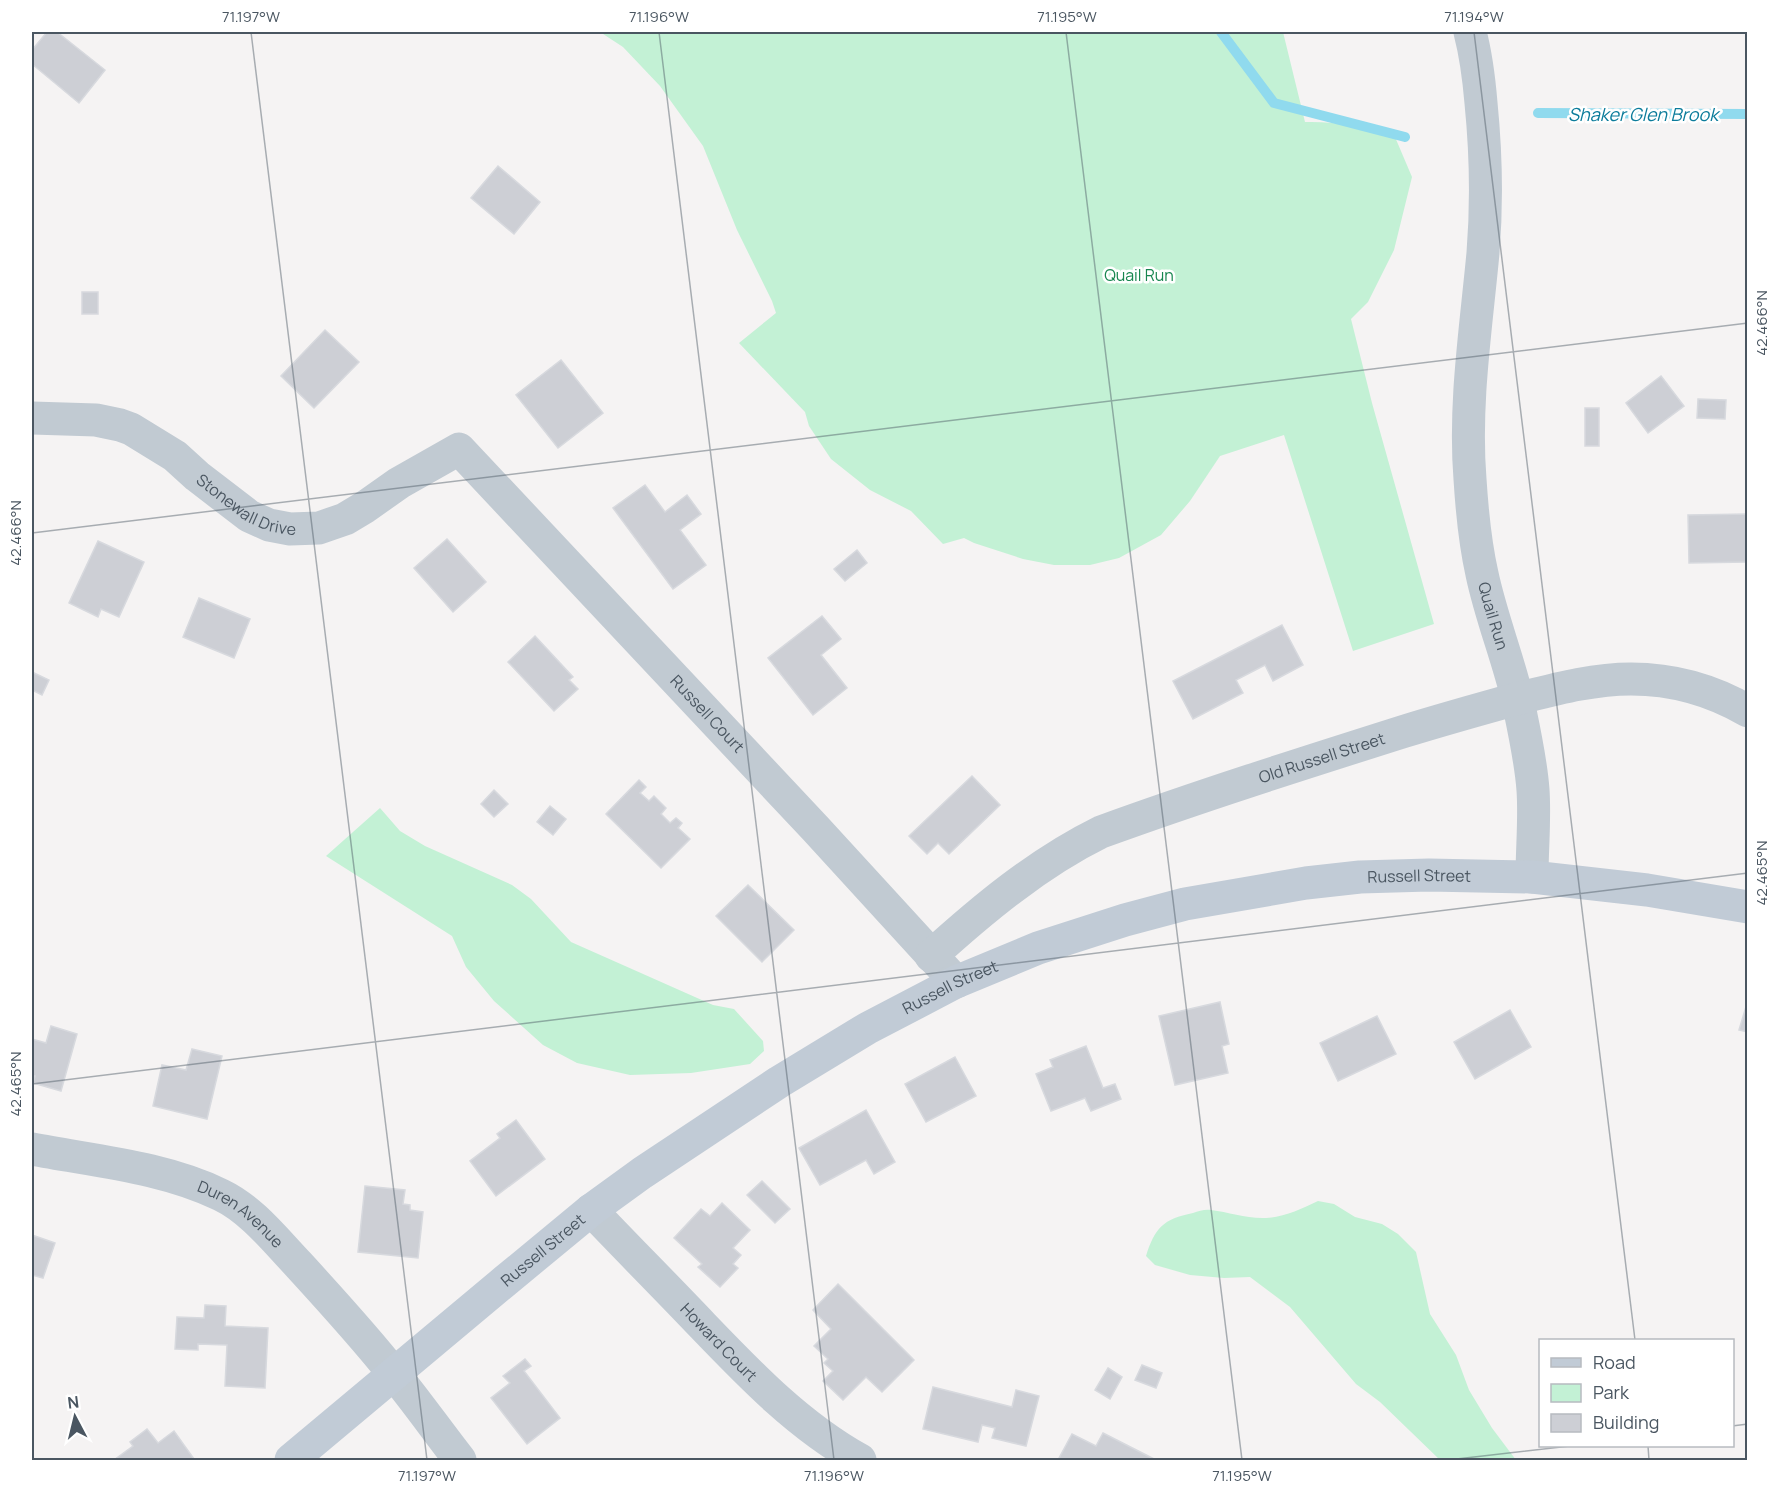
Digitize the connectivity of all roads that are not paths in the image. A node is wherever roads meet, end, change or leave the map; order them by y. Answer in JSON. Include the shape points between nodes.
{"nodes":[{"id":1,"x":1470,"y":32,"type":"edge"},
{"id":2,"x":32,"y":418,"type":"edge"},
{"id":3,"x":459,"y":449,"type":"joint"},
{"id":4,"x":1518,"y":699,"type":"junction"},
{"id":5,"x":1748,"y":711,"type":"edge"},
{"id":6,"x":1532,"y":877,"type":"junction"},
{"id":7,"x":1748,"y":907,"type":"edge"},
{"id":8,"x":931,"y":956,"type":"junction"},
{"id":9,"x":956,"y":982,"type":"junction"},
{"id":10,"x":32,"y":1149,"type":"edge"},
{"id":11,"x":591,"y":1210,"type":"junction"},
{"id":12,"x":394,"y":1373,"type":"junction"},
{"id":13,"x":291,"y":1461,"type":"edge"},
{"id":14,"x":460,"y":1461,"type":"edge"},
{"id":15,"x":860,"y":1461,"type":"edge"}],
"edges":[{"from":1,"to":4,"type":"street","name":"Quail Run","via":[[1484,127],[1486,196],[1470,394],[1470,477],[1482,574]]},
{"from":2,"to":3,"type":"street","name":"Stonewall Drive","via":[[120,424],[175,456],[249,516],[261,523],[290,529],[319,528],[345,519]]},
{"from":3,"to":8,"type":"street","name":"Russell Court"},
{"from":4,"to":5,"type":"street","name":"Old Russell Street","via":[[1607,680],[1658,680],[1699,689]]},
{"from":4,"to":6,"type":"street","name":"Quail Run","via":[[1533,790]]},
{"from":4,"to":8,"type":"street","name":"Old Russell Street","via":[[1310,761],[1101,832],[1035,871]]},
{"from":6,"to":7,"type":"street","name":"Russell Street"},
{"from":6,"to":9,"type":"street","name":"Russell Street","via":[[1360,877],[1185,904],[1086,932]]},
{"from":8,"to":9,"type":"street","name":"Russell Court"},
{"from":9,"to":11,"type":"street","name":"Russell Street","via":[[779,1082]]},
{"from":10,"to":12,"type":"street","name":"Duren Avenue","via":[[165,1175],[223,1196],[280,1244]]},
{"from":11,"to":12,"type":"street","name":"Russell Street"},
{"from":11,"to":15,"type":"street","name":"Howard Court","via":[[741,1366],[823,1438]]},
{"from":12,"to":13,"type":"street","name":"Russell Street"},
{"from":12,"to":14,"type":"street","name":"Duren Avenue"}]}
